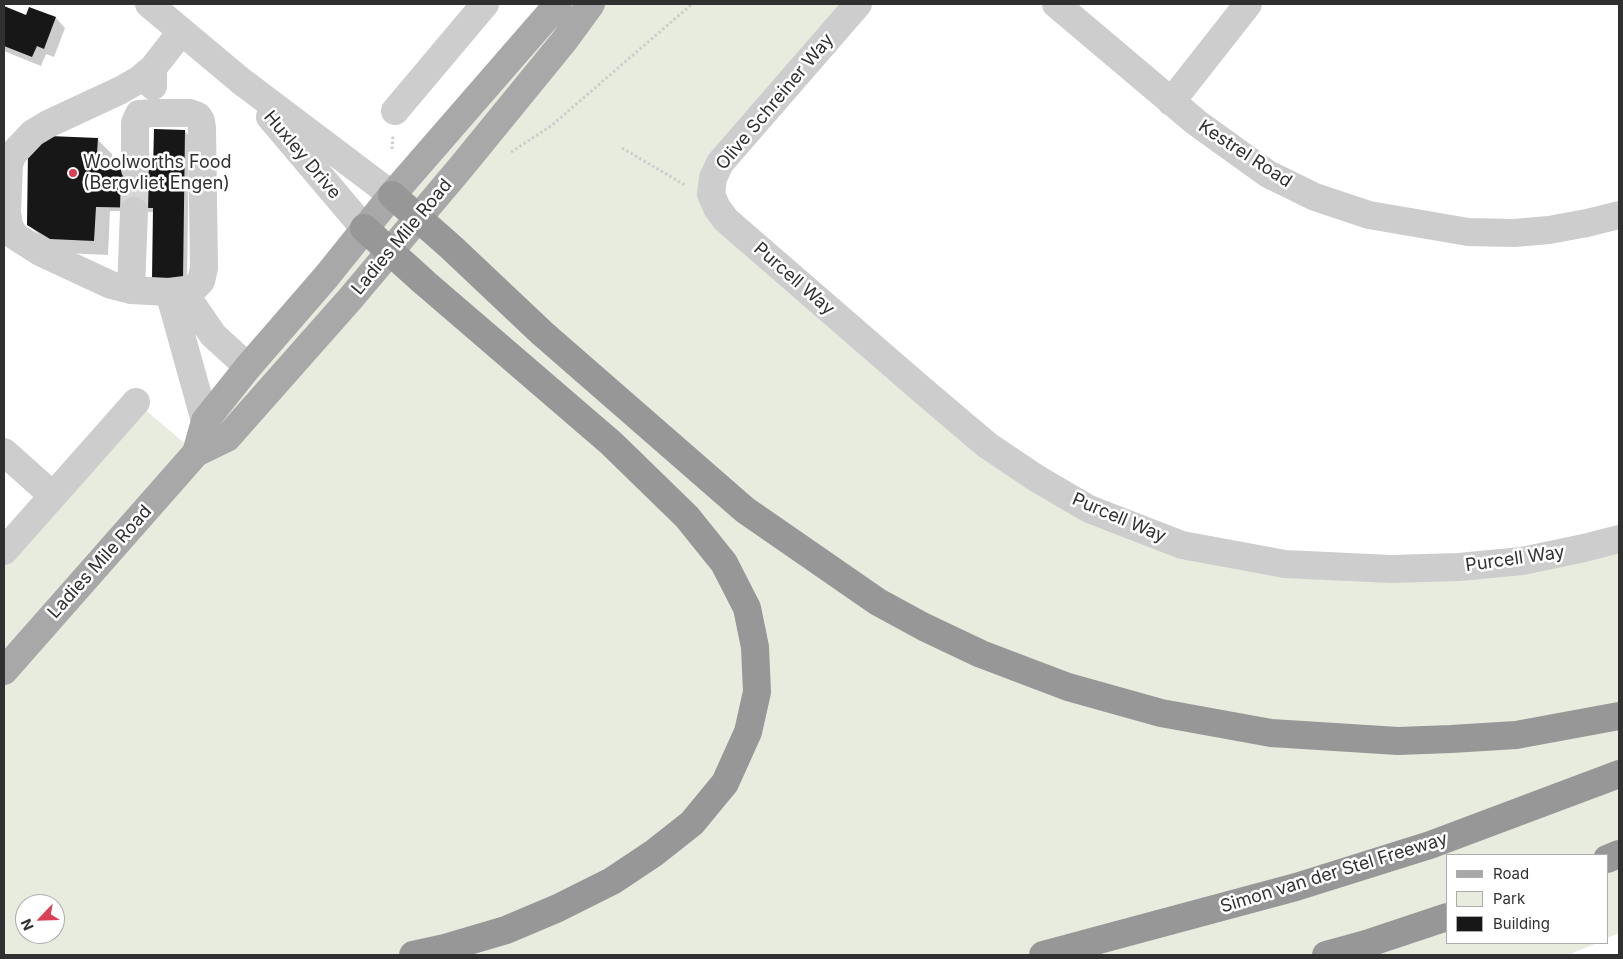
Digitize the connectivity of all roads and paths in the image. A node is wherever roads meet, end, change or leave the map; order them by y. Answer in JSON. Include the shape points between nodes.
{"nodes":[{"id":1,"x":149,"y":4,"type":"edge"},
{"id":2,"x":486,"y":4,"type":"edge"},
{"id":3,"x":558,"y":4,"type":"edge"},
{"id":4,"x":591,"y":4,"type":"edge"},
{"id":5,"x":692,"y":4,"type":"edge"},
{"id":6,"x":858,"y":4,"type":"edge"},
{"id":7,"x":1056,"y":4,"type":"edge"},
{"id":8,"x":1248,"y":4,"type":"edge"},
{"id":9,"x":181,"y":32,"type":"junction"},
{"id":10,"x":153,"y":68,"type":"junction"},
{"id":11,"x":241,"y":81,"type":"junction"},
{"id":12,"x":1171,"y":102,"type":"junction"},
{"id":13,"x":395,"y":111,"type":"dead end"},
{"id":14,"x":153,"y":113,"type":"junction"},
{"id":15,"x":622,"y":148,"type":"dead end"},
{"id":16,"x":510,"y":152,"type":"dead end"},
{"id":17,"x":135,"y":169,"type":"tunnel mouth"},
{"id":18,"x":392,"y":195,"type":"junction"},
{"id":19,"x":714,"y":201,"type":"junction"},
{"id":20,"x":134,"y":211,"type":"tunnel mouth"},
{"id":21,"x":1619,"y":215,"type":"edge"},
{"id":22,"x":419,"y":218,"type":"junction"},
{"id":23,"x":364,"y":228,"type":"junction"},
{"id":24,"x":390,"y":252,"type":"junction"},
{"id":25,"x":131,"y":290,"type":"junction"},
{"id":26,"x":176,"y":292,"type":"junction"},
{"id":27,"x":248,"y":367,"type":"junction"},
{"id":28,"x":136,"y":402,"type":"dead end"},
{"id":29,"x":205,"y":421,"type":"junction"},
{"id":30,"x":4,"y":452,"type":"edge"},
{"id":31,"x":196,"y":454,"type":"junction"},
{"id":32,"x":52,"y":495,"type":"junction"},
{"id":33,"x":1619,"y":539,"type":"edge"},
{"id":34,"x":4,"y":551,"type":"edge"},
{"id":35,"x":4,"y":671,"type":"edge"},
{"id":36,"x":1619,"y":716,"type":"edge"},
{"id":37,"x":1619,"y":774,"type":"edge"},
{"id":38,"x":1446,"y":917,"type":"edge"},
{"id":39,"x":1446,"y":927,"type":"edge"},
{"id":40,"x":413,"y":955,"type":"edge"},
{"id":41,"x":1042,"y":955,"type":"edge"},
{"id":42,"x":1326,"y":955,"type":"edge"},
{"id":43,"x":1380,"y":955,"type":"edge"}],
"edges":[{"from":1,"to":9,"type":"street","name":"Huxley Drive"},
{"from":2,"to":13,"type":"street"},
{"from":3,"to":18,"type":"main road","name":"Ladies Mile Road"},
{"from":4,"to":22,"type":"main road","name":"Ladies Mile Road"},
{"from":5,"to":16,"type":"path","via":[[551,126]]},
{"from":6,"to":19,"type":"street","name":"Olive Schreiner Way","via":[[720,163],[713,178]]},
{"from":7,"to":12,"type":"street","name":"Kestrel Road"},
{"from":8,"to":12,"type":"street"},
{"from":9,"to":10,"type":"street"},
{"from":9,"to":11,"type":"street","name":"Huxley Drive"},
{"from":10,"to":14,"type":"street"},
{"from":10,"to":25,"type":"street","via":[[121,90],[33,133],[13,154],[9,164],[7,212],[9,226],[15,236],[40,252],[111,285]]},
{"from":11,"to":18,"type":"street","name":"Huxley Drive"},
{"from":11,"to":23,"type":"street","name":"Huxley Drive"},
{"from":12,"to":21,"type":"street","name":"Kestrel Road","via":[[1268,174],[1315,197],[1369,215],[1468,232],[1514,233],[1549,230]]},
{"from":14,"to":17,"type":"street","via":[[139,114],[136,118]]},
{"from":14,"to":26,"type":"street","via":[[193,114],[201,122],[203,275],[202,281],[193,289]]},
{"from":15,"to":19,"type":"path"},
{"from":18,"to":22,"type":"highway"},
{"from":18,"to":23,"type":"main road","name":"Ladies Mile Road"},
{"from":19,"to":33,"type":"street","name":"Purcell Way","via":[[726,220],[987,445],[1089,509],[1182,545],[1285,564],[1391,569],[1459,567],[1522,560]]},
{"from":20,"to":25,"type":"street"},
{"from":22,"to":24,"type":"main road","name":"Ladies Mile Road"},
{"from":22,"to":36,"type":"highway","via":[[542,333],[746,510],[878,602],[981,654],[1068,687],[1161,713],[1271,733],[1398,741],[1452,740],[1516,735]]},
{"from":23,"to":24,"type":"highway"},
{"from":23,"to":27,"type":"main road","name":"Ladies Mile Road"},
{"from":24,"to":31,"type":"main road","name":"Ladies Mile Road","via":[[227,438]]},
{"from":24,"to":40,"type":"highway","via":[[611,443],[687,516],[724,563],[747,608],[755,648],[757,692],[748,732],[725,783],[692,823],[654,853],[612,881],[523,923]]},
{"from":25,"to":26,"type":"street"},
{"from":26,"to":27,"type":"street","via":[[213,335]]},
{"from":26,"to":29,"type":"street"},
{"from":27,"to":29,"type":"main road","name":"Ladies Mile Road"},
{"from":28,"to":32,"type":"street"},
{"from":29,"to":31,"type":"main road","name":"Ladies Mile Road"},
{"from":30,"to":32,"type":"street"},
{"from":31,"to":35,"type":"main road","name":"Ladies Mile Road"},
{"from":32,"to":34,"type":"street"},
{"from":37,"to":41,"type":"highway","name":"Simon van der Stel Freeway","via":[[1430,845],[1296,888]]},
{"from":38,"to":42,"type":"highway"},
{"from":39,"to":43,"type":"highway"}]}
